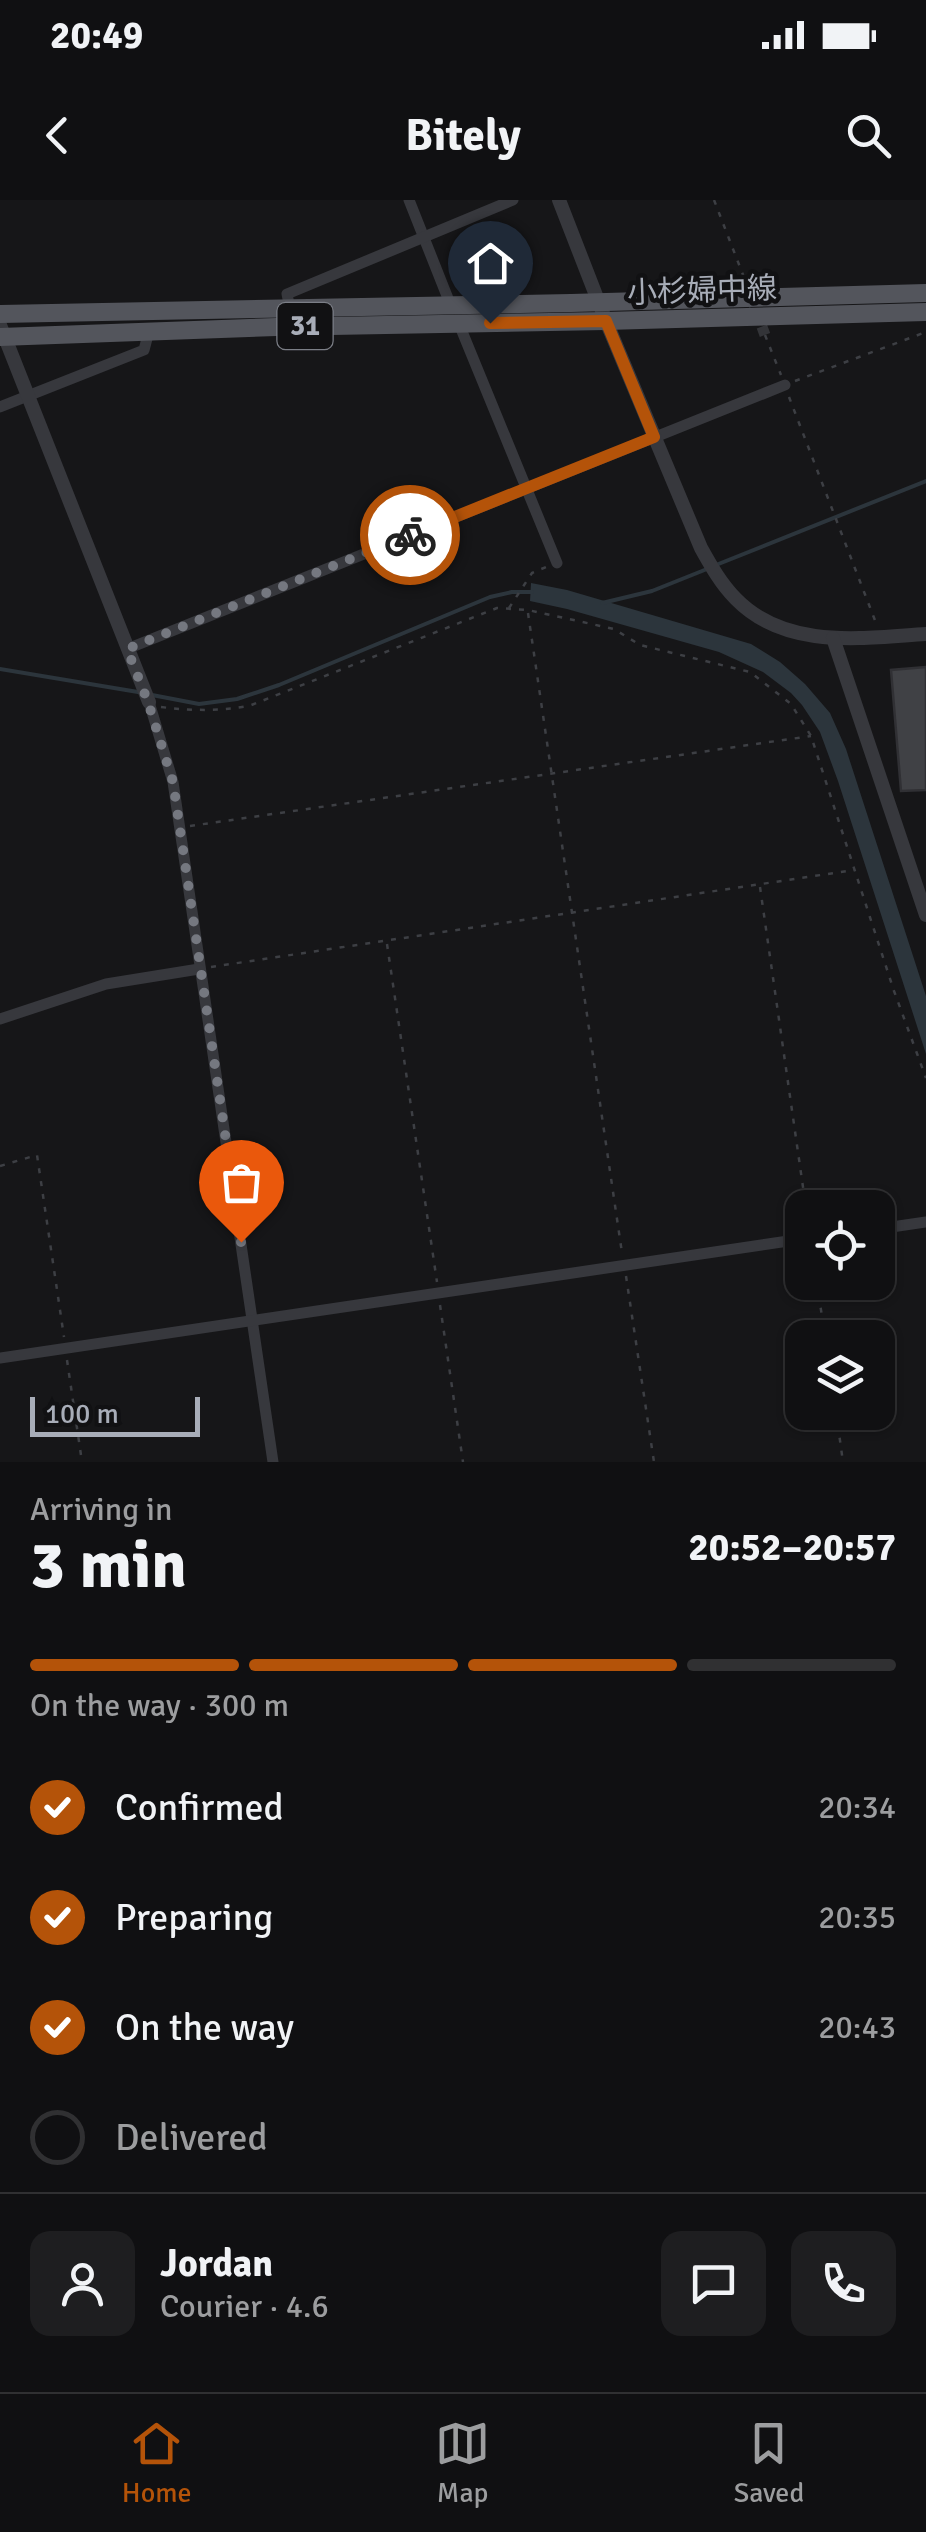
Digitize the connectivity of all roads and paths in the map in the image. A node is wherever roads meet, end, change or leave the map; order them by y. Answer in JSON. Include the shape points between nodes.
{"nodes":[{"id":1,"x":409,"y":200,"type":"edge"},
{"id":2,"x":513,"y":200,"type":"edge"},
{"id":3,"x":559,"y":200,"type":"edge"},
{"id":4,"x":714,"y":200,"type":"edge"},
{"id":5,"x":423,"y":236,"type":"junction"},
{"id":6,"x":745,"y":280,"type":"tunnel mouth"},
{"id":7,"x":926,"y":293,"type":"edge"},
{"id":8,"x":599,"y":302,"type":"junction"},
{"id":9,"x":290,"y":309,"type":"junction"},
{"id":10,"x":926,"y":312,"type":"edge"},
{"id":11,"x":0,"y":314,"type":"edge"},
{"id":12,"x":455,"y":315,"type":"junction"},
{"id":13,"x":606,"y":321,"type":"junction"},
{"id":14,"x":149,"y":331,"type":"junction"},
{"id":15,"x":926,"y":332,"type":"edge"},
{"id":16,"x":2,"y":333,"type":"edge"},
{"id":17,"x":765,"y":335,"type":"tunnel mouth"},
{"id":18,"x":784,"y":385,"type":"junction"},
{"id":19,"x":27,"y":396,"type":"junction"},
{"id":20,"x":0,"y":407,"type":"edge"},
{"id":21,"x":654,"y":437,"type":"junction"},
{"id":22,"x":526,"y":489,"type":"junction"},
{"id":23,"x":557,"y":563,"type":"joint"},
{"id":24,"x":508,"y":608,"type":"junction"},
{"id":25,"x":528,"y":610,"type":"junction"},
{"id":26,"x":926,"y":634,"type":"edge"},
{"id":27,"x":882,"y":637,"type":"junction"},
{"id":28,"x":832,"y":638,"type":"junction"},
{"id":29,"x":127,"y":649,"type":"junction"},
{"id":30,"x":149,"y":704,"type":"junction"},
{"id":31,"x":811,"y":736,"type":"junction"},
{"id":32,"x":553,"y":774,"type":"junction"},
{"id":33,"x":179,"y":827,"type":"junction"},
{"id":34,"x":854,"y":870,"type":"junction"},
{"id":35,"x":760,"y":885,"type":"junction"},
{"id":36,"x":574,"y":914,"type":"junction"},
{"id":37,"x":926,"y":915,"type":"edge"},
{"id":38,"x":387,"y":941,"type":"junction"},
{"id":39,"x":200,"y":969,"type":"junction"},
{"id":40,"x":0,"y":1018,"type":"edge"},
{"id":41,"x":926,"y":1078,"type":"edge"},
{"id":42,"x":0,"y":1166,"type":"edge"},
{"id":43,"x":803,"y":1190,"type":"edge"},
{"id":44,"x":926,"y":1222,"type":"edge"},
{"id":45,"x":895,"y":1226,"type":"edge"},
{"id":46,"x":785,"y":1242,"type":"edge"},
{"id":47,"x":624,"y":1266,"type":"junction"},
{"id":48,"x":438,"y":1293,"type":"junction"},
{"id":49,"x":252,"y":1320,"type":"junction"},
{"id":50,"x":66,"y":1348,"type":"junction"},
{"id":51,"x":0,"y":1358,"type":"edge"},
{"id":52,"x":839,"y":1430,"type":"edge"},
{"id":53,"x":82,"y":1462,"type":"edge"},
{"id":54,"x":273,"y":1462,"type":"edge"},
{"id":55,"x":463,"y":1462,"type":"edge"},
{"id":56,"x":654,"y":1462,"type":"edge"},
{"id":57,"x":844,"y":1462,"type":"edge"}],
"edges":[{"from":1,"to":5,"type":"street"},
{"from":2,"to":5,"type":"street"},
{"from":3,"to":8,"type":"street"},
{"from":4,"to":6,"type":"path"},
{"from":5,"to":9,"type":"street","via":[[287,294]]},
{"from":5,"to":12,"type":"street"},
{"from":7,"to":8,"type":"main road","name":"小杉婦中線","number":"31"},
{"from":8,"to":12,"type":"main road","name":"小杉婦中線","number":"31"},
{"from":8,"to":13,"type":"street"},
{"from":9,"to":11,"type":"main road","name":"小杉婦中線","number":"31"},
{"from":9,"to":12,"type":"main road","name":"小杉婦中線","number":"31"},
{"from":10,"to":13,"type":"main road","name":"小杉婦中線","number":"31"},
{"from":12,"to":13,"type":"main road","name":"小杉婦中線","number":"31"},
{"from":12,"to":14,"type":"main road","name":"小杉婦中線","number":"31"},
{"from":12,"to":22,"type":"street"},
{"from":13,"to":21,"type":"street"},
{"from":14,"to":16,"type":"main road","name":"小杉婦中線","number":"31"},
{"from":14,"to":19,"type":"street","via":[[144,350]]},
{"from":15,"to":18,"type":"path"},
{"from":16,"to":19,"type":"street"},
{"from":17,"to":18,"type":"path"},
{"from":18,"to":21,"type":"street"},
{"from":18,"to":27,"type":"path"},
{"from":19,"to":20,"type":"street"},
{"from":19,"to":29,"type":"street"},
{"from":21,"to":22,"type":"street"},
{"from":21,"to":28,"type":"street","via":[[701,548],[737,600],[795,634]]},
{"from":22,"to":23,"type":"street"},
{"from":22,"to":29,"type":"street"},
{"from":23,"to":24,"type":"path","via":[[532,572]]},
{"from":24,"to":25,"type":"path"},
{"from":24,"to":30,"type":"path","via":[[249,706],[194,711]]},
{"from":25,"to":31,"type":"path","via":[[750,672],[791,704]]},
{"from":25,"to":32,"type":"path"},
{"from":26,"to":27,"type":"street"},
{"from":27,"to":28,"type":"street"},
{"from":28,"to":37,"type":"street"},
{"from":29,"to":30,"type":"street"},
{"from":30,"to":33,"type":"street"},
{"from":31,"to":32,"type":"path"},
{"from":31,"to":34,"type":"path"},
{"from":32,"to":33,"type":"path"},
{"from":32,"to":36,"type":"path"},
{"from":33,"to":39,"type":"street"},
{"from":34,"to":35,"type":"path"},
{"from":34,"to":41,"type":"path"},
{"from":35,"to":36,"type":"path"},
{"from":35,"to":43,"type":"path"},
{"from":36,"to":38,"type":"path"},
{"from":36,"to":47,"type":"path"},
{"from":38,"to":39,"type":"path"},
{"from":38,"to":48,"type":"path"},
{"from":39,"to":40,"type":"street","via":[[106,984]]},
{"from":39,"to":49,"type":"street"},
{"from":42,"to":50,"type":"path","via":[[38,1155]]},
{"from":44,"to":45,"type":"street"},
{"from":46,"to":47,"type":"street"},
{"from":47,"to":48,"type":"street"},
{"from":47,"to":56,"type":"path"},
{"from":48,"to":49,"type":"street"},
{"from":48,"to":55,"type":"path"},
{"from":49,"to":50,"type":"street"},
{"from":49,"to":54,"type":"street"},
{"from":50,"to":51,"type":"street"},
{"from":50,"to":53,"type":"path"},
{"from":52,"to":57,"type":"path"}]}
